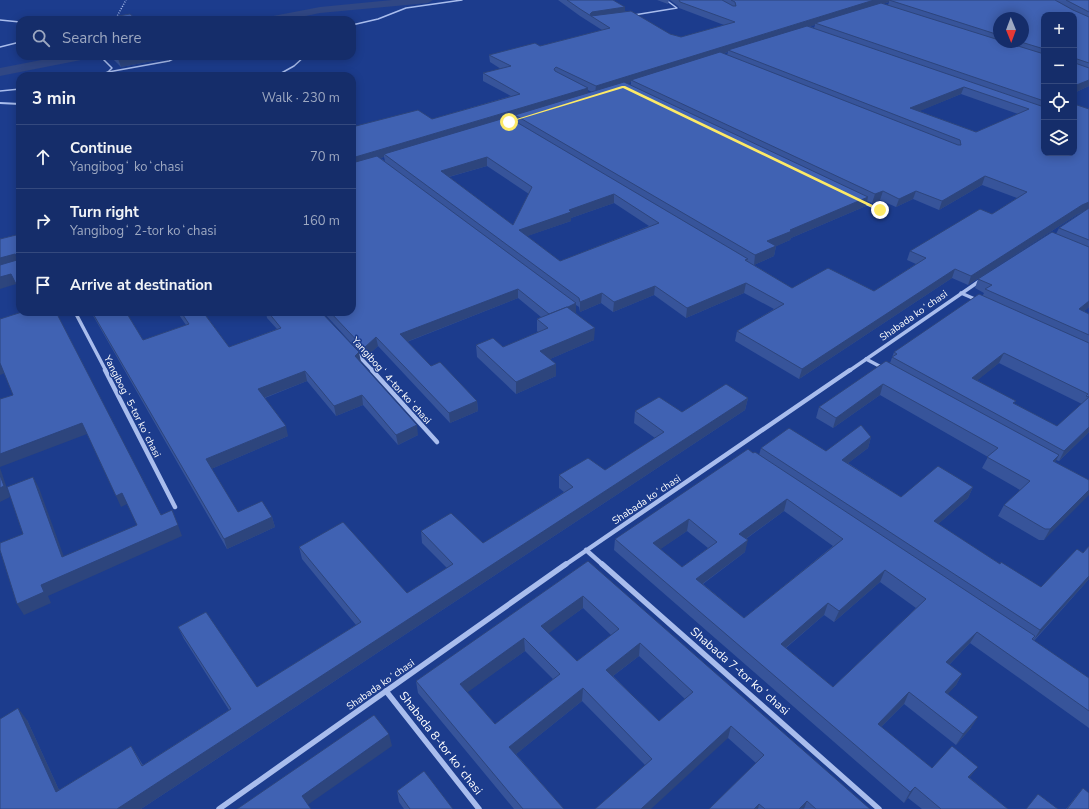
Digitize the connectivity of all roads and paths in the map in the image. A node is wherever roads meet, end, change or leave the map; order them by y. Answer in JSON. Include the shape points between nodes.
{"nodes":[{"id":1,"x":126,"y":0,"type":"edge"},
{"id":2,"x":462,"y":0,"type":"edge"},
{"id":3,"x":666,"y":0,"type":"edge"},
{"id":4,"x":117,"y":16,"type":"edge"},
{"id":5,"x":629,"y":16,"type":"edge"},
{"id":6,"x":0,"y":20,"type":"edge"},
{"id":7,"x":16,"y":22,"type":"edge"},
{"id":8,"x":356,"y":24,"type":"edge"},
{"id":9,"x":16,"y":43,"type":"edge"},
{"id":10,"x":0,"y":47,"type":"edge"},
{"id":11,"x":104,"y":60,"type":"edge"},
{"id":12,"x":171,"y":60,"type":"edge"},
{"id":13,"x":300,"y":60,"type":"edge"},
{"id":14,"x":108,"y":72,"type":"joint"},
{"id":15,"x":283,"y":72,"type":"edge"},
{"id":16,"x":16,"y":89,"type":"edge"},
{"id":17,"x":0,"y":90,"type":"edge"},
{"id":18,"x":0,"y":103,"type":"edge"},
{"id":19,"x":16,"y":104,"type":"edge"},
{"id":20,"x":859,"y":200,"type":"edge"},
{"id":21,"x":880,"y":210,"type":"dead end"},
{"id":22,"x":988,"y":276,"type":"edge"},
{"id":23,"x":961,"y":293,"type":"junction"},
{"id":24,"x":983,"y":302,"type":"edge"},
{"id":25,"x":77,"y":316,"type":"edge"},
{"id":26,"x":351,"y":347,"type":"edge"},
{"id":27,"x":866,"y":359,"type":"junction"},
{"id":28,"x":887,"y":370,"type":"edge"},
{"id":29,"x":437,"y":442,"type":"dead end"},
{"id":30,"x":737,"y":449,"type":"junction"},
{"id":31,"x":743,"y":454,"type":"edge"},
{"id":32,"x":175,"y":507,"type":"dead end"},
{"id":33,"x":586,"y":550,"type":"junction"},
{"id":34,"x":386,"y":691,"type":"junction"},
{"id":35,"x":219,"y":809,"type":"edge"},
{"id":36,"x":479,"y":809,"type":"edge"},
{"id":37,"x":879,"y":809,"type":"edge"}],
"edges":[{"from":1,"to":4,"type":"path"},
{"from":2,"to":8,"type":"lane","via":[[410,7]]},
{"from":3,"to":5,"type":"lane","via":[[677,8]]},
{"from":6,"to":7,"type":"lane"},
{"from":9,"to":10,"type":"lane"},
{"from":11,"to":14,"type":"lane","via":[[112,68]]},
{"from":12,"to":14,"type":"lane"},
{"from":13,"to":15,"type":"lane"},
{"from":16,"to":17,"type":"lane"},
{"from":18,"to":19,"type":"lane"},
{"from":20,"to":21,"type":"street"},
{"from":22,"to":23,"type":"street","name":"Shabada koʻchasi"},
{"from":23,"to":24,"type":"street"},
{"from":23,"to":27,"type":"street","name":"Shabada koʻchasi"},
{"from":25,"to":32,"type":"street","name":"Yangibogʻ 5-tor koʻchasi"},
{"from":26,"to":29,"type":"street","name":"Yangibogʻ 4-tor koʻchasi"},
{"from":27,"to":28,"type":"street"},
{"from":27,"to":30,"type":"street","name":"Shabada koʻchasi"},
{"from":30,"to":31,"type":"street"},
{"from":30,"to":33,"type":"street","name":"Shabada koʻchasi"},
{"from":33,"to":34,"type":"street","name":"Shabada koʻchasi"},
{"from":33,"to":37,"type":"street","name":"Shabada 7-tor koʻchasi"},
{"from":34,"to":35,"type":"street","name":"Shabada koʻchasi"},
{"from":34,"to":36,"type":"street","name":"Shabada 8-tor koʻchasi"}]}
